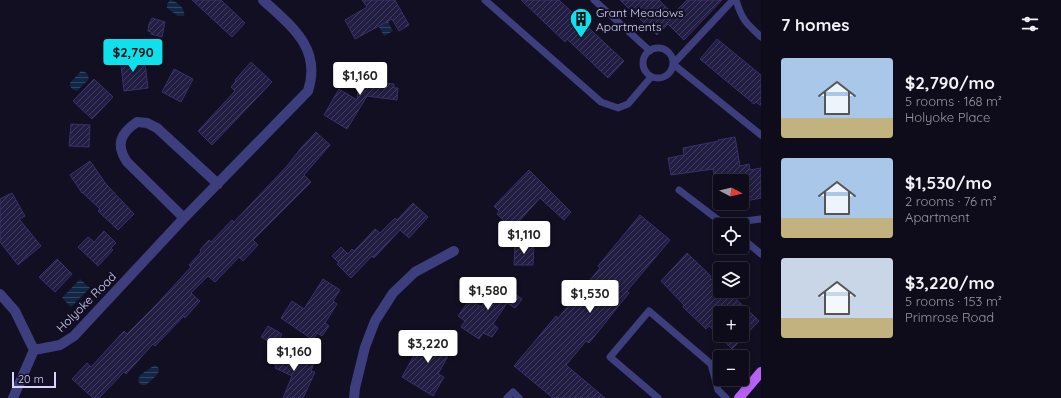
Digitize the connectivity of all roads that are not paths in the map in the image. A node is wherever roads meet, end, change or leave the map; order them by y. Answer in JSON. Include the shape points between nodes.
{"nodes":[{"id":1,"x":263,"y":0,"type":"edge"},
{"id":2,"x":485,"y":0,"type":"edge"},
{"id":3,"x":594,"y":0,"type":"edge"},
{"id":4,"x":733,"y":0,"type":"edge"},
{"id":5,"x":736,"y":0,"type":"edge"},
{"id":6,"x":761,"y":36,"type":"edge"},
{"id":7,"x":650,"y":51,"type":"junction"},
{"id":8,"x":673,"y":64,"type":"junction"},
{"id":9,"x":651,"y":77,"type":"junction"},
{"id":10,"x":761,"y":136,"type":"edge"},
{"id":11,"x":218,"y":184,"type":"junction"},
{"id":12,"x":679,"y":190,"type":"dead end"},
{"id":13,"x":184,"y":218,"type":"junction"},
{"id":14,"x":716,"y":218,"type":"edge"},
{"id":15,"x":761,"y":219,"type":"edge"},
{"id":16,"x":749,"y":221,"type":"edge"},
{"id":17,"x":749,"y":244,"type":"edge"},
{"id":18,"x":454,"y":252,"type":"dead end"},
{"id":19,"x":761,"y":254,"type":"edge"},
{"id":20,"x":0,"y":294,"type":"edge"},
{"id":21,"x":34,"y":350,"type":"junction"},
{"id":22,"x":761,"y":372,"type":"edge"},
{"id":23,"x":13,"y":398,"type":"edge"},
{"id":24,"x":354,"y":398,"type":"edge"},
{"id":25,"x":507,"y":398,"type":"edge"},
{"id":26,"x":519,"y":398,"type":"edge"},
{"id":27,"x":658,"y":398,"type":"edge"},
{"id":28,"x":726,"y":398,"type":"edge"},
{"id":29,"x":739,"y":398,"type":"edge"}],
"edges":[{"from":1,"to":11,"type":"street","name":"Holyoke Road","via":[[303,40],[311,60],[308,91]]},
{"from":2,"to":9,"type":"lane","via":[[601,102],[618,108],[628,104]]},
{"from":3,"to":7,"type":"lane"},
{"from":4,"to":8,"type":"lane"},
{"from":5,"to":6,"type":"lane","via":[[742,18]]},
{"from":7,"to":8,"type":"lane","via":[[664,49],[672,58]]},
{"from":7,"to":9,"type":"lane","via":[[644,57],[643,68]]},
{"from":8,"to":9,"type":"lane","via":[[663,78]]},
{"from":8,"to":10,"type":"lane"},
{"from":11,"to":13,"type":"street","name":"Holyoke Road"},
{"from":11,"to":13,"type":"street","via":[[158,128],[147,122],[137,122],[129,128],[120,144],[122,154]]},
{"from":12,"to":14,"type":"lane"},
{"from":13,"to":21,"type":"street","name":"Holyoke Road","via":[[74,336],[60,345]]},
{"from":15,"to":16,"type":"lane"},
{"from":17,"to":19,"type":"lane"},
{"from":18,"to":24,"type":"street","via":[[415,272],[393,293],[375,321],[365,347]]},
{"from":20,"to":21,"type":"street","via":[[15,311]]},
{"from":21,"to":23,"type":"street"},
{"from":22,"to":29,"type":"main road"},
{"from":25,"to":26,"type":"lane","via":[[513,392]]},
{"from":27,"to":28,"type":"lane","via":[[610,357],[649,311],[711,364],[718,390]]}]}
